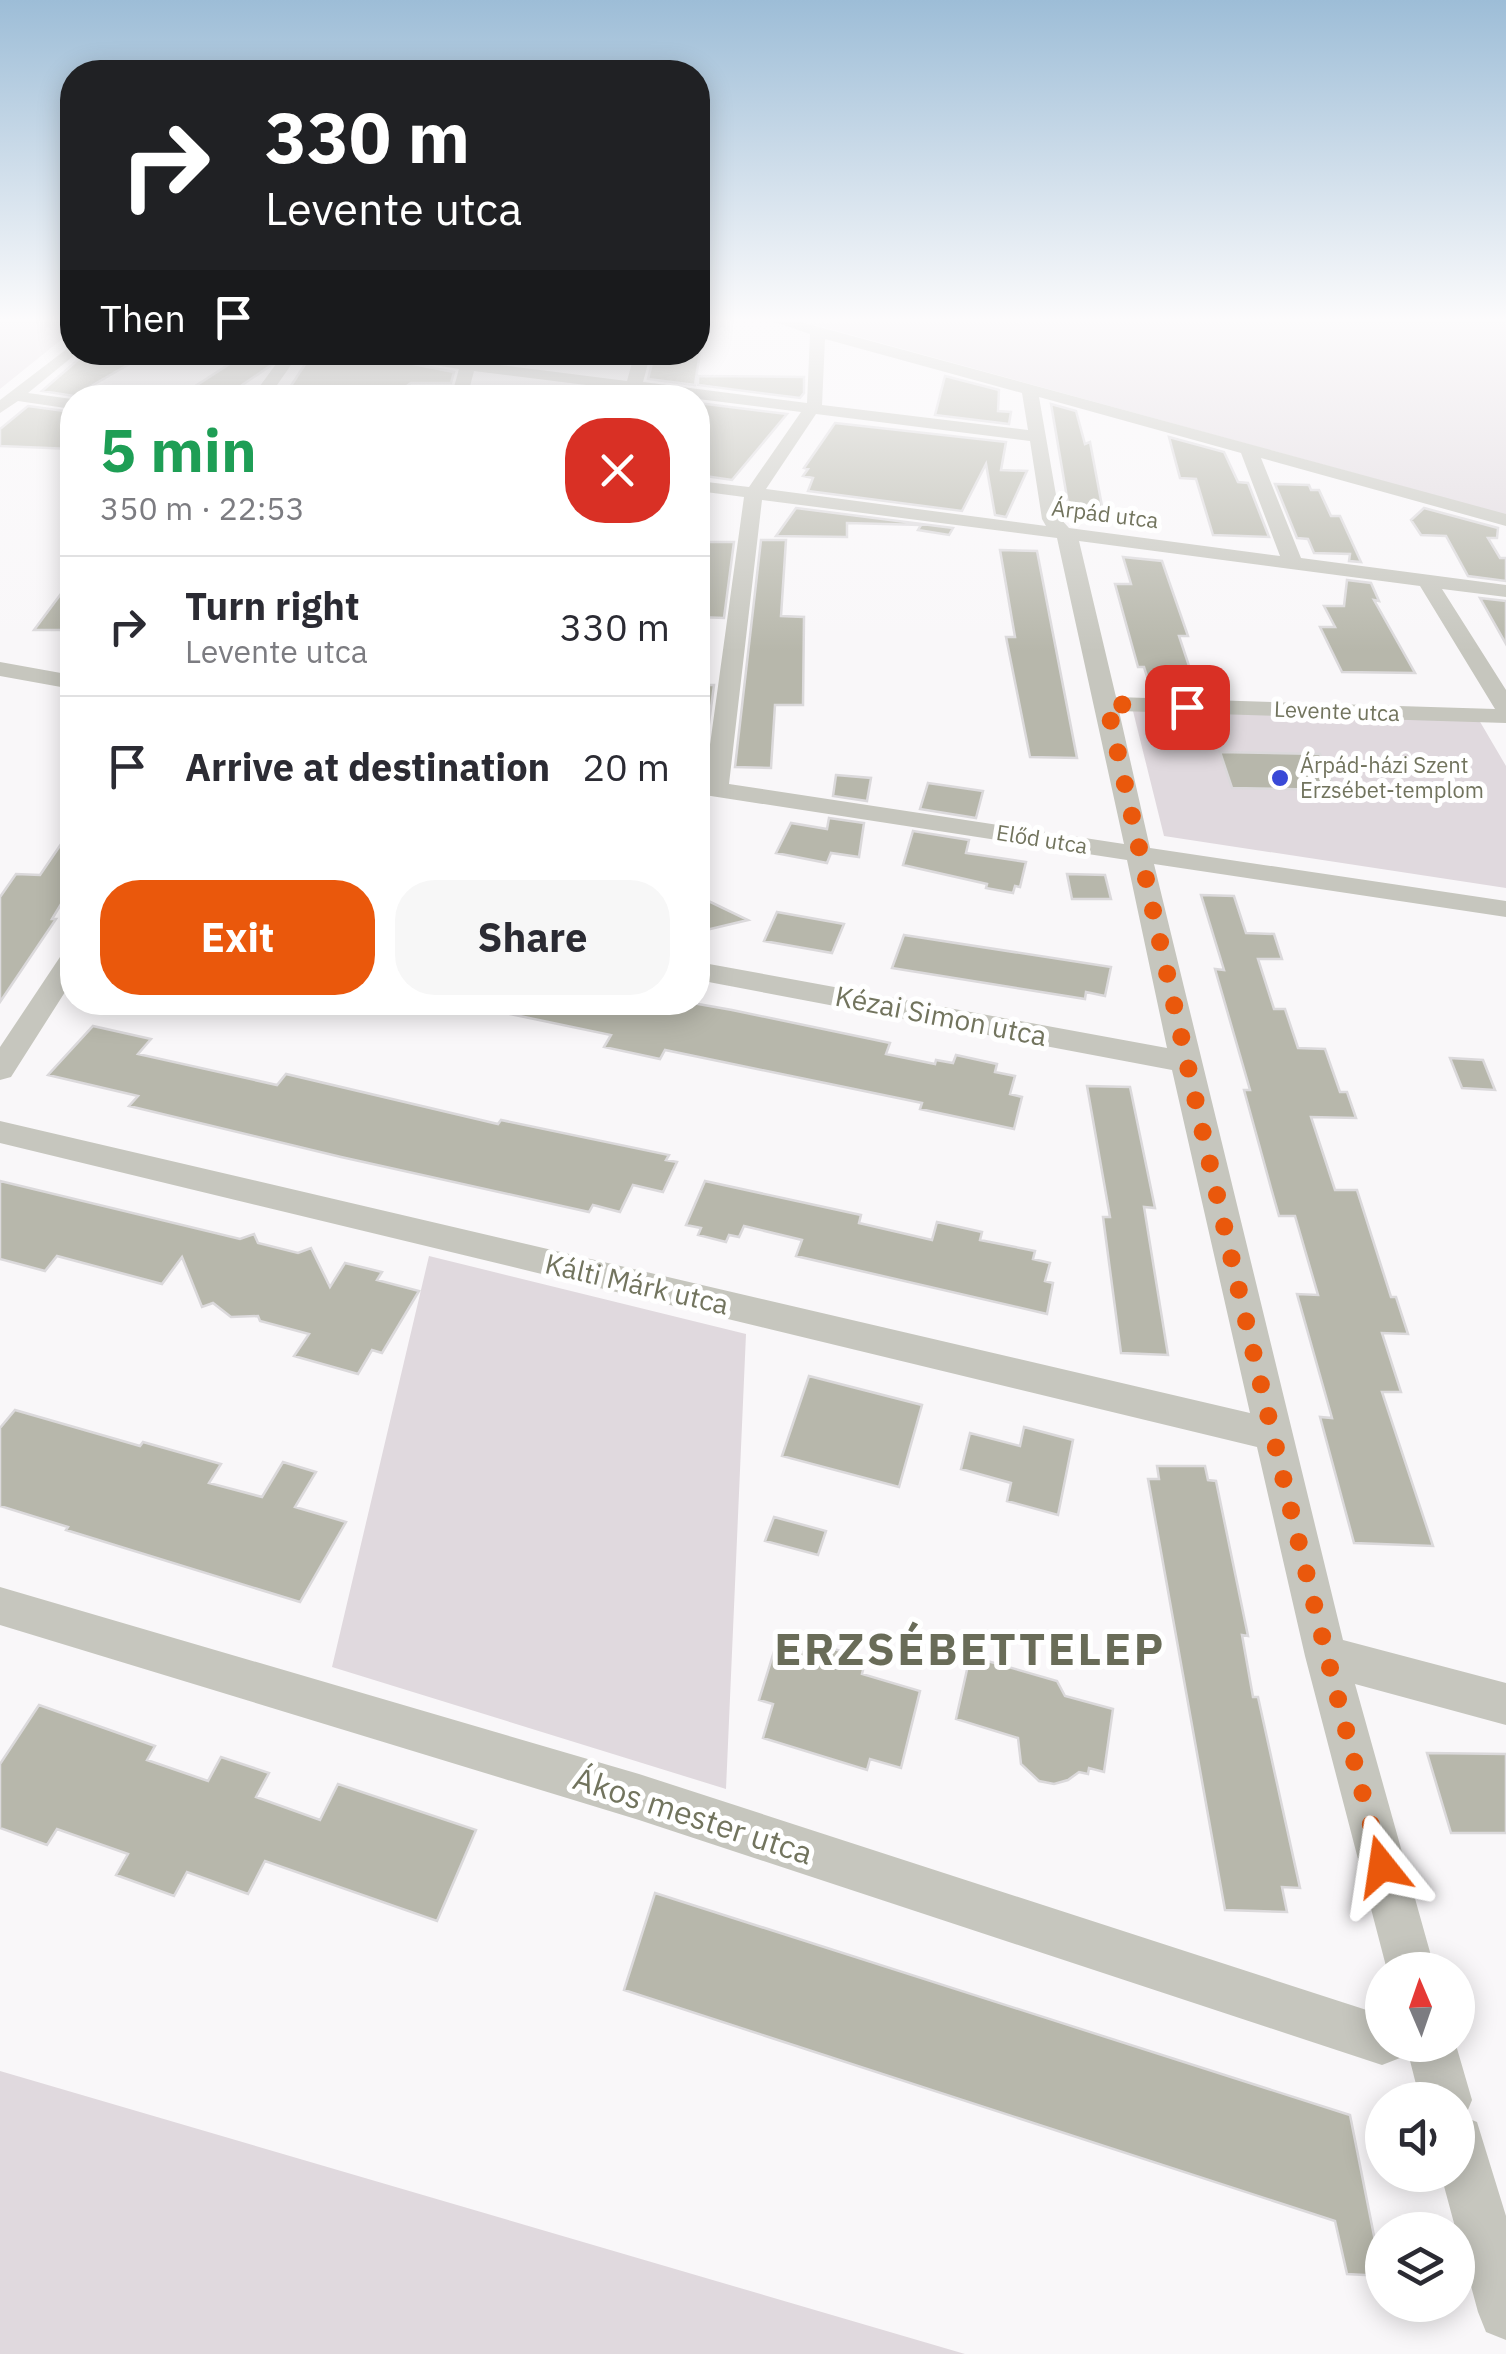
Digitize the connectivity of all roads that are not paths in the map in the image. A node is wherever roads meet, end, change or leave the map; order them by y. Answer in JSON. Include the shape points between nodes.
{"nodes":[{"id":1,"x":796,"y":432,"type":"edge"},
{"id":2,"x":997,"y":432,"type":"edge"},
{"id":3,"x":1038,"y":432,"type":"edge"},
{"id":4,"x":1183,"y":432,"type":"edge"},
{"id":5,"x":1039,"y":437,"type":"junction"},
{"id":6,"x":1249,"y":450,"type":"junction"},
{"id":7,"x":710,"y":488,"type":"edge"},
{"id":8,"x":754,"y":493,"type":"junction"},
{"id":9,"x":1505,"y":521,"type":"edge"},
{"id":10,"x":1061,"y":533,"type":"junction"},
{"id":11,"x":1293,"y":564,"type":"junction"},
{"id":12,"x":1427,"y":581,"type":"junction"},
{"id":13,"x":1506,"y":591,"type":"edge"},
{"id":14,"x":5,"y":676,"type":"edge"},
{"id":15,"x":60,"y":680,"type":"edge"},
{"id":16,"x":1107,"y":704,"type":"junction"},
{"id":17,"x":1506,"y":712,"type":"edge"},
{"id":18,"x":710,"y":763,"type":"edge"},
{"id":19,"x":710,"y":789,"type":"edge"},
{"id":20,"x":1141,"y":854,"type":"junction"},
{"id":21,"x":1506,"y":910,"type":"edge"},
{"id":22,"x":710,"y":973,"type":"edge"},
{"id":23,"x":60,"y":978,"type":"edge"},
{"id":24,"x":1185,"y":1062,"type":"junction"},
{"id":25,"x":0,"y":1070,"type":"edge"},
{"id":26,"x":0,"y":1132,"type":"edge"},
{"id":27,"x":1274,"y":1435,"type":"junction"},
{"id":28,"x":0,"y":1606,"type":"edge"},
{"id":29,"x":1326,"y":1656,"type":"junction"},
{"id":30,"x":1506,"y":1704,"type":"edge"},
{"id":31,"x":1405,"y":1952,"type":"edge"},
{"id":32,"x":1365,"y":2034,"type":"edge"},
{"id":33,"x":1472,"y":2192,"type":"edge"},
{"id":34,"x":1506,"y":2312,"type":"edge"}],
"edges":[{"from":1,"to":8,"type":"street"},
{"from":2,"to":5,"type":"street"},
{"from":3,"to":5,"type":"street"},
{"from":4,"to":6,"type":"street"},
{"from":5,"to":10,"type":"street","via":[[1052,519]]},
{"from":6,"to":9,"type":"street"},
{"from":6,"to":11,"type":"street"},
{"from":7,"to":8,"type":"street","name":"Árpád utca"},
{"from":8,"to":10,"type":"street","name":"Árpád utca"},
{"from":8,"to":18,"type":"street"},
{"from":10,"to":11,"type":"street","name":"Árpád utca"},
{"from":10,"to":16,"type":"street","via":[[1070,542]]},
{"from":11,"to":12,"type":"street","name":"Árpád utca"},
{"from":12,"to":13,"type":"street","name":"Árpád utca"},
{"from":12,"to":17,"type":"street"},
{"from":14,"to":15,"type":"street"},
{"from":16,"to":17,"type":"street","name":"Levente utca"},
{"from":16,"to":20,"type":"street"},
{"from":19,"to":20,"type":"street","name":"Előd utca"},
{"from":20,"to":21,"type":"street","name":"Előd utca"},
{"from":20,"to":24,"type":"street"},
{"from":22,"to":24,"type":"street","name":"Kézai Simon utca"},
{"from":23,"to":25,"type":"street"},
{"from":24,"to":27,"type":"street"},
{"from":26,"to":27,"type":"street","name":"Kálti Márk utca"},
{"from":27,"to":29,"type":"street"},
{"from":28,"to":32,"type":"street","name":"Ákos mester utca","via":[[640,1797]]},
{"from":29,"to":30,"type":"street"},
{"from":29,"to":31,"type":"street"},
{"from":33,"to":34,"type":"street"}]}
